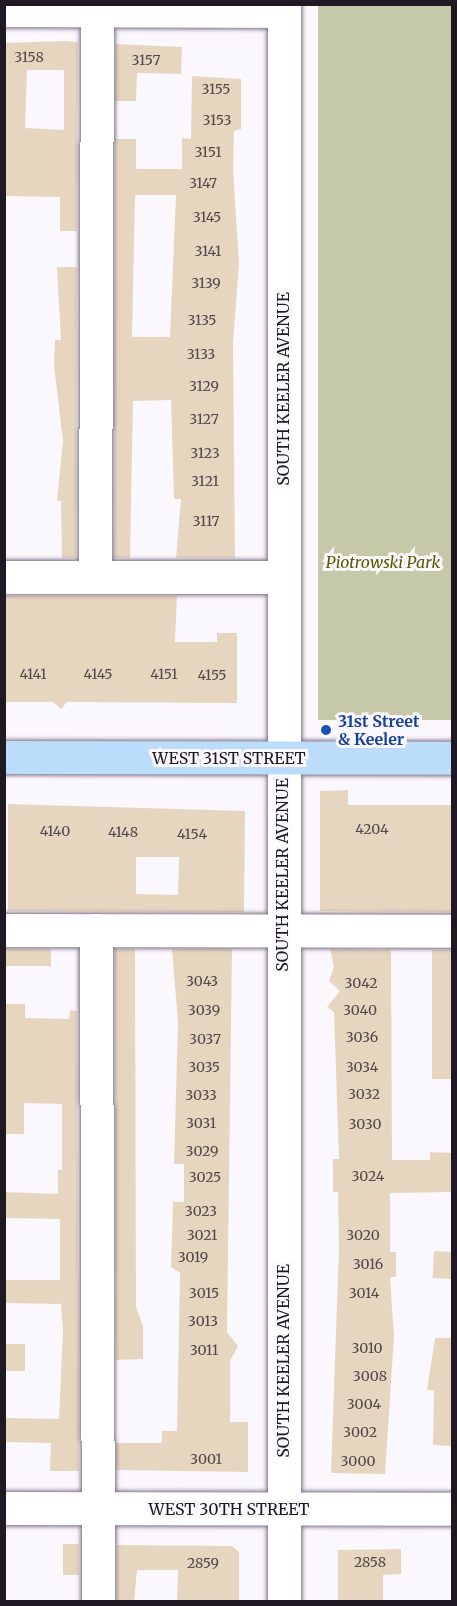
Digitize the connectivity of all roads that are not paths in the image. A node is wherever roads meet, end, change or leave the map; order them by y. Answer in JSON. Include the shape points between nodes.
{"nodes":[{"id":1,"x":97,"y":7,"type":"edge"},
{"id":2,"x":284,"y":8,"type":"edge"},
{"id":3,"x":4,"y":10,"type":"edge"},
{"id":4,"x":4,"y":576,"type":"edge"},
{"id":5,"x":95,"y":577,"type":"junction"},
{"id":6,"x":282,"y":577,"type":"junction"},
{"id":7,"x":4,"y":757,"type":"edge"},
{"id":8,"x":282,"y":758,"type":"junction"},
{"id":9,"x":453,"y":758,"type":"edge"},
{"id":10,"x":4,"y":930,"type":"edge"},
{"id":11,"x":96,"y":930,"type":"junction"},
{"id":12,"x":281,"y":931,"type":"junction"},
{"id":13,"x":453,"y":931,"type":"edge"},
{"id":14,"x":4,"y":1508,"type":"edge"},
{"id":15,"x":98,"y":1508,"type":"junction"},
{"id":16,"x":284,"y":1509,"type":"junction"},
{"id":17,"x":453,"y":1509,"type":"edge"},
{"id":18,"x":98,"y":1602,"type":"edge"},
{"id":19,"x":284,"y":1602,"type":"edge"}],
"edges":[{"from":1,"to":2,"type":"street"},
{"from":1,"to":3,"type":"street"},
{"from":1,"to":5,"type":"street"},
{"from":2,"to":6,"type":"street","name":"SOUTH KEELER AVENUE"},
{"from":4,"to":5,"type":"street"},
{"from":5,"to":6,"type":"street"},
{"from":6,"to":8,"type":"street","name":"SOUTH KEELER AVENUE"},
{"from":7,"to":8,"type":"main road","name":"WEST 31ST STREET"},
{"from":8,"to":9,"type":"main road","name":"WEST 31ST STREET"},
{"from":8,"to":12,"type":"street","name":"SOUTH KEELER AVENUE"},
{"from":10,"to":11,"type":"street"},
{"from":11,"to":12,"type":"street"},
{"from":11,"to":15,"type":"street"},
{"from":12,"to":13,"type":"street"},
{"from":12,"to":16,"type":"street","name":"SOUTH KEELER AVENUE"},
{"from":14,"to":15,"type":"street","name":"WEST 30TH STREET"},
{"from":15,"to":16,"type":"street","name":"WEST 30TH STREET"},
{"from":15,"to":18,"type":"street"},
{"from":16,"to":17,"type":"street","name":"WEST 30TH STREET"},
{"from":16,"to":19,"type":"street","name":"SOUTH KEELER AVENUE"}]}
